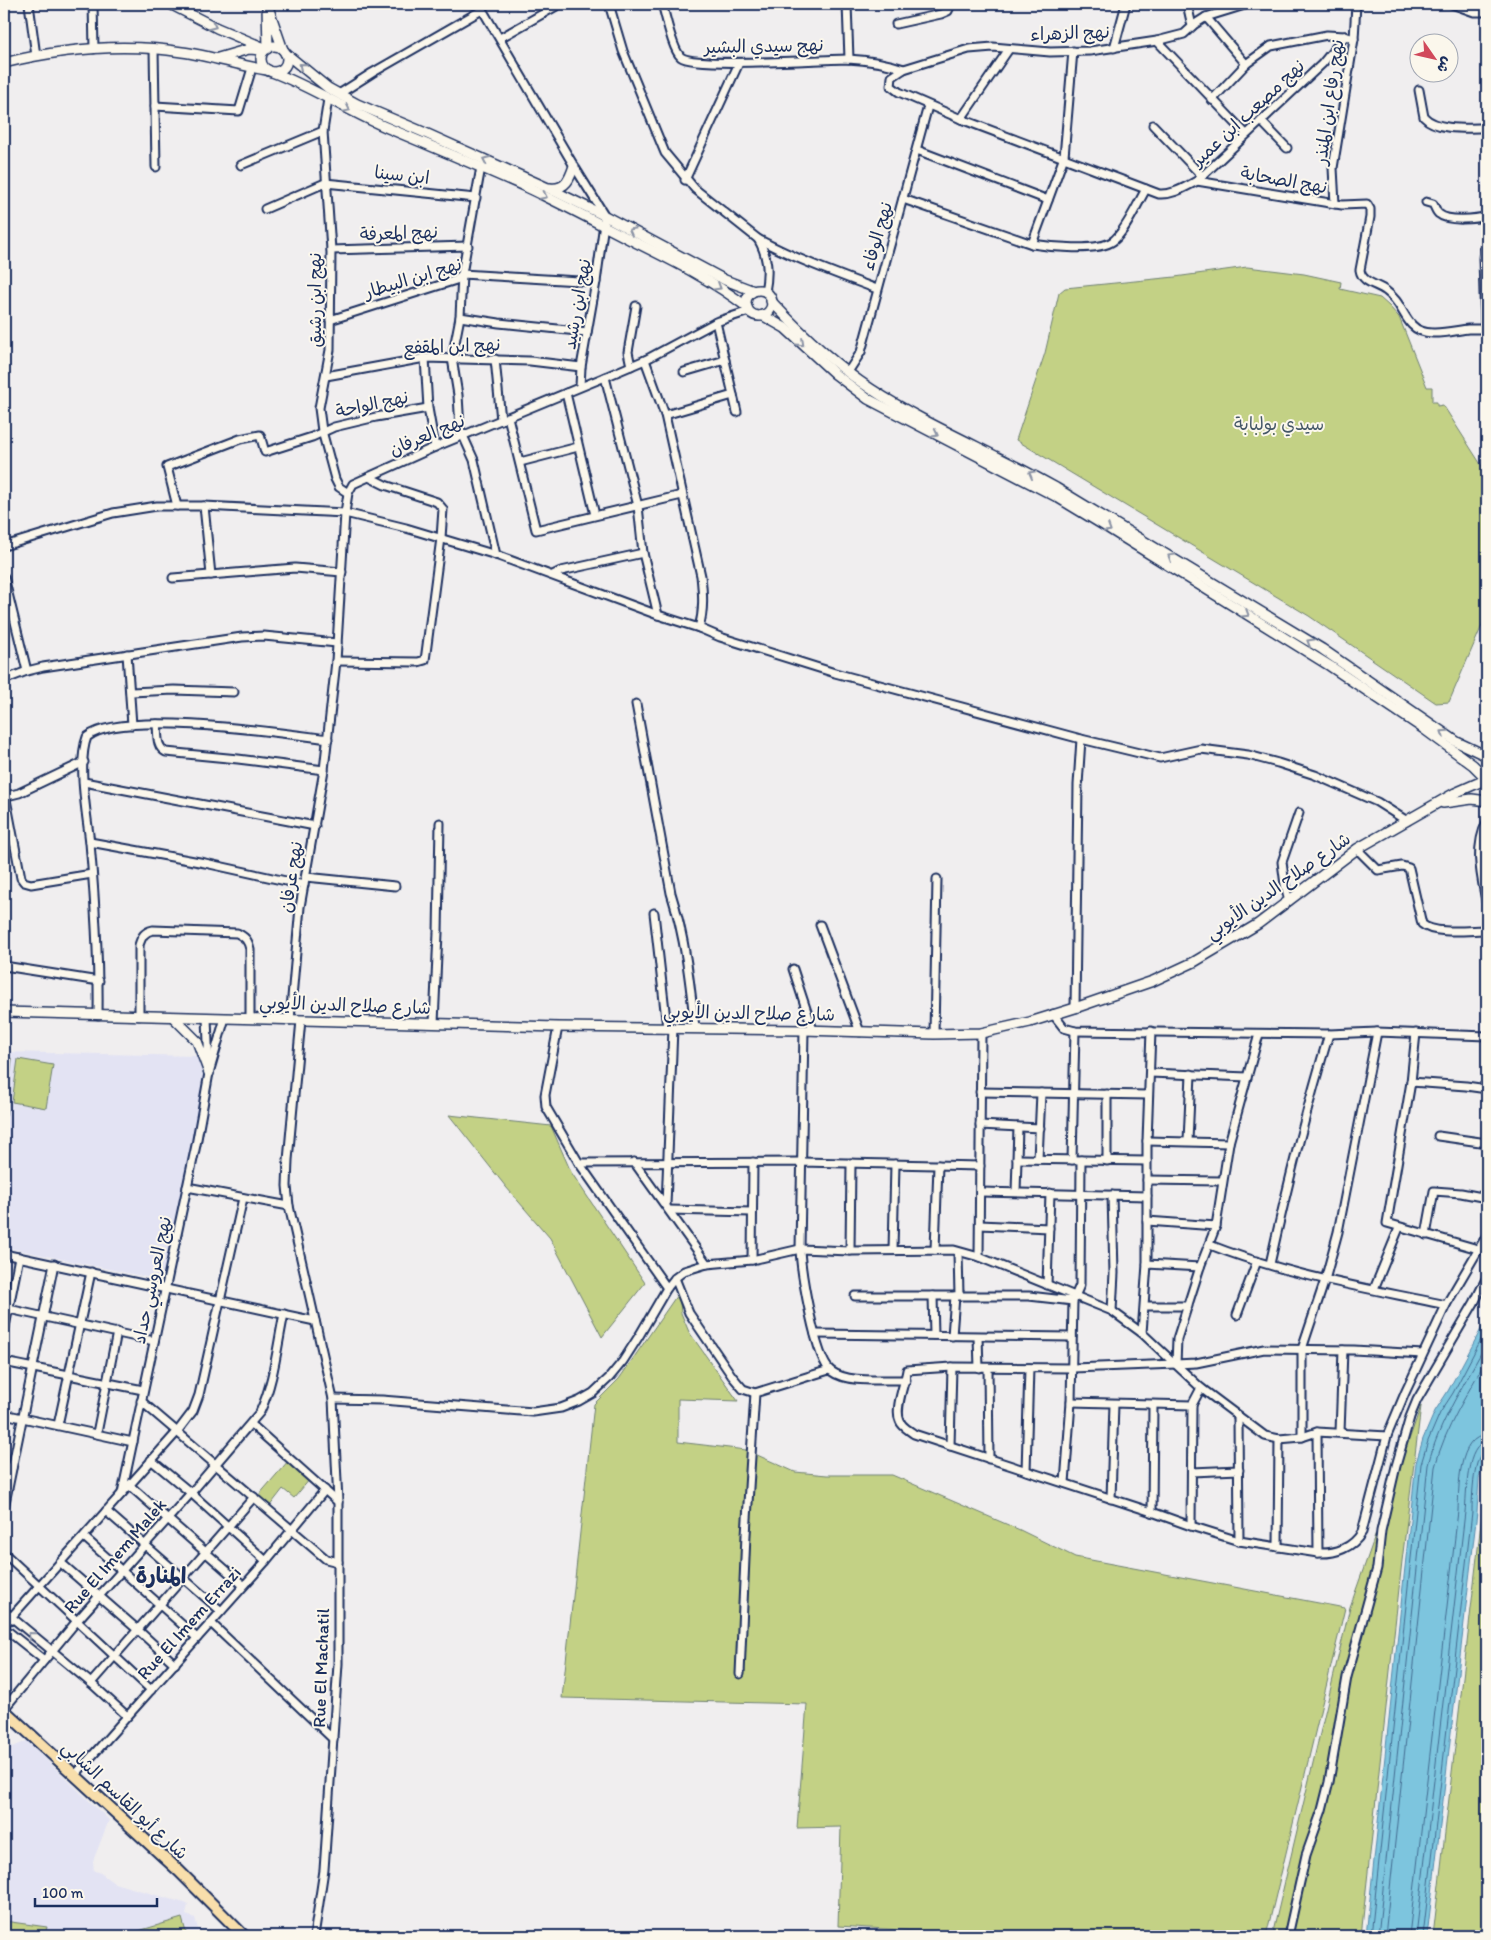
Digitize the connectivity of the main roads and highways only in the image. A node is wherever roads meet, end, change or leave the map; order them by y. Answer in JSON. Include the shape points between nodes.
{"nodes":[{"id":1,"x":170,"y":4,"type":"edge"},
{"id":2,"x":267,"y":4,"type":"edge"},
{"id":3,"x":267,"y":49,"type":"junction"},
{"id":4,"x":284,"y":52,"type":"junction"},
{"id":5,"x":218,"y":58,"type":"junction"},
{"id":6,"x":4,"y":63,"type":"edge"},
{"id":7,"x":270,"y":71,"type":"junction"},
{"id":8,"x":574,"y":166,"type":"road end"},
{"id":9,"x":548,"y":188,"type":"junction"},
{"id":10,"x":754,"y":291,"type":"junction"},
{"id":11,"x":771,"y":301,"type":"junction"},
{"id":12,"x":748,"y":309,"type":"junction"},
{"id":13,"x":762,"y":315,"type":"junction"},
{"id":14,"x":1487,"y":756,"type":"edge"},
{"id":15,"x":1487,"y":779,"type":"edge"},
{"id":16,"x":1487,"y":801,"type":"edge"},
{"id":17,"x":1435,"y":805,"type":"junction"},
{"id":18,"x":4,"y":1012,"type":"edge"},
{"id":19,"x":174,"y":1018,"type":"junction"},
{"id":20,"x":209,"y":1073,"type":"road end"},
{"id":21,"x":4,"y":1710,"type":"edge"},
{"id":22,"x":244,"y":1936,"type":"edge"}],
"edges":[{"from":1,"to":3,"type":"main road","one_way":true},
{"from":2,"to":3,"type":"main road"},
{"from":2,"to":4,"type":"main road"},
{"from":3,"to":4,"type":"main road","via":[[276,47]]},
{"from":3,"to":5,"type":"main road","via":[[249,49]]},
{"from":3,"to":7,"type":"main road","via":[[262,61]]},
{"from":4,"to":7,"type":"main road","via":[[287,61],[283,68]]},
{"from":9,"to":4,"type":"main road","one_way":true,"via":[[357,104],[318,80]]},
{"from":5,"to":6,"type":"main road","via":[[154,49],[94,49]]},
{"from":5,"to":7,"type":"main road"},
{"from":7,"to":12,"type":"main road","one_way":true,"via":[[302,83],[374,122],[518,183],[605,226],[675,262]]},
{"from":8,"to":9,"type":"main road","via":[[563,186]]},
{"from":10,"to":9,"type":"main road","one_way":true,"via":[[726,280]]},
{"from":10,"to":11,"type":"main road","via":[[765,292]]},
{"from":10,"to":12,"type":"main road","via":[[746,299]]},
{"from":11,"to":13,"type":"main road","via":[[770,308]]},
{"from":14,"to":11,"type":"main road","one_way":true,"via":[[1457,742],[1322,649],[1179,561],[1023,469],[896,404],[848,372]]},
{"from":12,"to":13,"type":"main road","via":[[755,315]]},
{"from":13,"to":15,"type":"main road","one_way":true,"via":[[786,328],[835,374],[868,398],[1100,523],[1330,666],[1424,729]]},
{"from":15,"to":17,"type":"main road","name":"شارع صلاح الدين الأيوبي"},
{"from":16,"to":17,"type":"main road","name":"شارع صلاح الدين الأيوبي","via":[[1472,799]]},
{"from":17,"to":19,"type":"main road","name":"شارع صلاح الدين الأيوبي","via":[[1357,849],[1235,939],[1194,962],[1153,981],[1075,1008],[982,1033]]},
{"from":18,"to":19,"type":"main road","name":"شارع صلاح الدين الأيوبي"},
{"from":19,"to":20,"type":"main road","via":[[197,1041]]},
{"from":21,"to":22,"type":"main road","name":"شارع أبو القاسم الشابي","via":[[179,1871]]}]}
